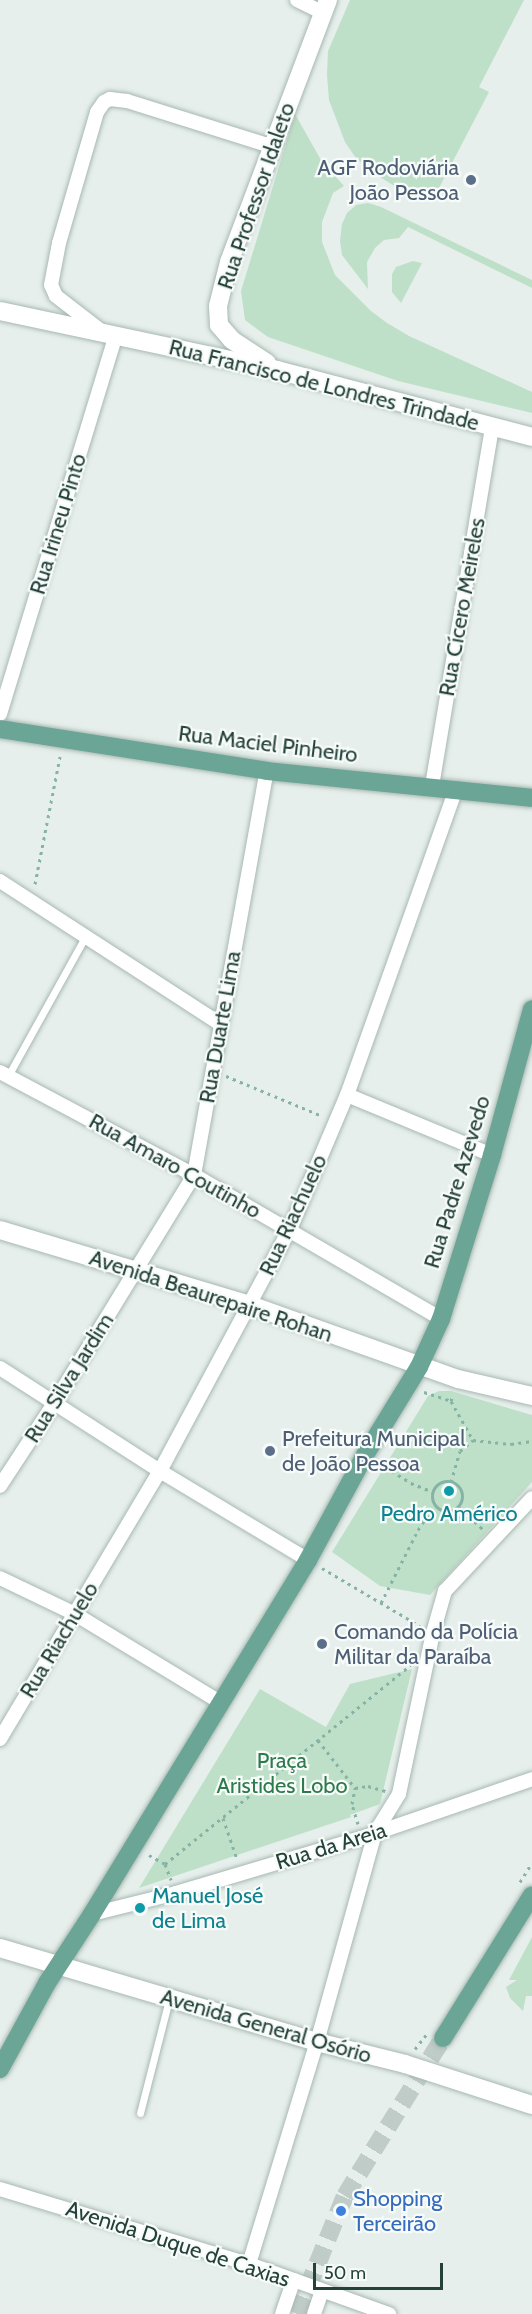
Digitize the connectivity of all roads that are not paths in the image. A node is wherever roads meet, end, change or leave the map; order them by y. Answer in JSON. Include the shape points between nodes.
{"nodes":[{"id":1,"x":297,"y":0,"type":"edge"},
{"id":2,"x":325,"y":6,"type":"edge"},
{"id":3,"x":271,"y":146,"type":"junction"},
{"id":4,"x":0,"y":311,"type":"edge"},
{"id":5,"x":109,"y":333,"type":"junction"},
{"id":6,"x":277,"y":369,"type":"junction"},
{"id":7,"x":492,"y":428,"type":"junction"},
{"id":8,"x":532,"y":437,"type":"edge"},
{"id":9,"x":0,"y":714,"type":"edge"},
{"id":10,"x":0,"y":729,"type":"edge"},
{"id":11,"x":267,"y":771,"type":"junction"},
{"id":12,"x":432,"y":786,"type":"junction"},
{"id":13,"x":456,"y":789,"type":"junction"},
{"id":14,"x":532,"y":798,"type":"edge"},
{"id":15,"x":0,"y":881,"type":"edge"},
{"id":16,"x":86,"y":935,"type":"junction"},
{"id":17,"x":532,"y":1009,"type":"edge"},
{"id":18,"x":220,"y":1024,"type":"junction"},
{"id":19,"x":4,"y":1074,"type":"edge"},
{"id":20,"x":347,"y":1095,"type":"junction"},
{"id":21,"x":492,"y":1155,"type":"junction"},
{"id":22,"x":194,"y":1175,"type":"junction"},
{"id":23,"x":290,"y":1229,"type":"junction"},
{"id":24,"x":0,"y":1230,"type":"edge"},
{"id":25,"x":136,"y":1269,"type":"junction"},
{"id":26,"x":250,"y":1305,"type":"junction"},
{"id":27,"x":441,"y":1319,"type":"junction"},
{"id":28,"x":419,"y":1367,"type":"junction"},
{"id":29,"x":0,"y":1368,"type":"edge"},
{"id":30,"x":532,"y":1396,"type":"edge"},
{"id":31,"x":55,"y":1402,"type":"junction"},
{"id":32,"x":160,"y":1471,"type":"junction"},
{"id":33,"x":0,"y":1486,"type":"edge"},
{"id":34,"x":532,"y":1498,"type":"edge"},
{"id":35,"x":308,"y":1560,"type":"junction"},
{"id":36,"x":0,"y":1578,"type":"edge"},
{"id":37,"x":75,"y":1614,"type":"junction"},
{"id":38,"x":220,"y":1702,"type":"junction"},
{"id":39,"x":1,"y":1736,"type":"edge"},
{"id":40,"x":532,"y":1779,"type":"edge"},
{"id":41,"x":368,"y":1835,"type":"junction"},
{"id":42,"x":532,"y":1895,"type":"edge"},
{"id":43,"x":92,"y":1914,"type":"junction"},
{"id":44,"x":0,"y":1948,"type":"edge"},
{"id":45,"x":58,"y":1965,"type":"junction"},
{"id":46,"x":169,"y":1999,"type":"junction"},
{"id":47,"x":436,"y":2034,"type":"tunnel mouth"},
{"id":48,"x":317,"y":2042,"type":"junction"},
{"id":49,"x":0,"y":2069,"type":"edge"},
{"id":50,"x":532,"y":2105,"type":"edge"},
{"id":51,"x":140,"y":2113,"type":"dead end"},
{"id":52,"x":0,"y":2188,"type":"edge"},
{"id":53,"x":249,"y":2264,"type":"junction"},
{"id":54,"x":294,"y":2280,"type":"junction"},
{"id":55,"x":322,"y":2290,"type":"junction"},
{"id":56,"x":282,"y":2314,"type":"edge"},
{"id":57,"x":314,"y":2314,"type":"edge"},
{"id":58,"x":389,"y":2314,"type":"edge"}],
"edges":[{"from":1,"to":2,"type":"street"},
{"from":2,"to":3,"type":"main road","name":"Rua Professor Idaleto"},
{"from":3,"to":5,"type":"street","via":[[126,101],[104,102],[97,112],[59,243],[51,285],[56,296]]},
{"from":3,"to":6,"type":"main road","name":"Rua Professor Idaleto","via":[[229,262],[218,306],[219,325],[232,340]]},
{"from":4,"to":5,"type":"main road","name":"Rua Francisco de Londres Trindade"},
{"from":5,"to":6,"type":"main road","name":"Rua Francisco de Londres Trindade"},
{"from":5,"to":9,"type":"street","name":"Rua Irineu Pinto"},
{"from":6,"to":7,"type":"main road","name":"Rua Francisco de Londres Trindade"},
{"from":7,"to":8,"type":"main road","name":"Rua Francisco de Londres Trindade"},
{"from":7,"to":12,"type":"street","name":"Rua Cícero Meireles"},
{"from":10,"to":11,"type":"main road","name":"Rua Maciel Pinheiro"},
{"from":11,"to":12,"type":"main road","name":"Rua Maciel Pinheiro"},
{"from":11,"to":18,"type":"street","name":"Rua Duarte Lima"},
{"from":12,"to":13,"type":"main road","name":"Rua Maciel Pinheiro"},
{"from":13,"to":14,"type":"main road","name":"Rua Maciel Pinheiro"},
{"from":13,"to":20,"type":"street","name":"Rua Riachuelo"},
{"from":15,"to":16,"type":"street"},
{"from":16,"to":18,"type":"street"},
{"from":16,"to":19,"type":"lane"},
{"from":17,"to":21,"type":"main road","name":"Rua Padre Azevedo"},
{"from":18,"to":22,"type":"street","name":"Rua Duarte Lima"},
{"from":19,"to":22,"type":"street","name":"Rua Amaro Coutinho"},
{"from":20,"to":21,"type":"street"},
{"from":20,"to":23,"type":"street","name":"Rua Riachuelo"},
{"from":21,"to":27,"type":"main road","name":"Rua Padre Azevedo"},
{"from":22,"to":23,"type":"street","name":"Rua Amaro Coutinho"},
{"from":22,"to":25,"type":"street","name":"Rua Duarte Lima"},
{"from":23,"to":26,"type":"street","name":"Rua Riachuelo"},
{"from":23,"to":27,"type":"street","name":"Rua Amaro Coutinho"},
{"from":24,"to":25,"type":"main road","name":"Avenida Beaurepaire Rohan"},
{"from":25,"to":26,"type":"main road","name":"Avenida Beaurepaire Rohan"},
{"from":25,"to":31,"type":"street","name":"Rua Silva Jardim"},
{"from":26,"to":28,"type":"main road","name":"Avenida Beaurepaire Rohan"},
{"from":26,"to":32,"type":"street","name":"Rua Riachuelo"},
{"from":27,"to":28,"type":"main road","name":"Rua Padre Azevedo"},
{"from":28,"to":30,"type":"main road","name":"Avenida Beaurepaire Rohan"},
{"from":28,"to":35,"type":"main road","name":"Rua Padre Azevedo"},
{"from":29,"to":31,"type":"street"},
{"from":31,"to":32,"type":"street"},
{"from":31,"to":33,"type":"street","name":"Rua Silva Jardim"},
{"from":32,"to":35,"type":"street"},
{"from":32,"to":37,"type":"street","name":"Rua Riachuelo"},
{"from":34,"to":41,"type":"street","via":[[445,1591],[399,1794]]},
{"from":35,"to":38,"type":"main road"},
{"from":36,"to":37,"type":"street"},
{"from":37,"to":38,"type":"street"},
{"from":37,"to":39,"type":"street","name":"Rua Riachuelo"},
{"from":38,"to":43,"type":"main road"},
{"from":40,"to":41,"type":"street","name":"Rua da Areia"},
{"from":41,"to":43,"type":"street","name":"Rua da Areia"},
{"from":41,"to":48,"type":"street"},
{"from":42,"to":47,"type":"main road"},
{"from":43,"to":45,"type":"main road"},
{"from":44,"to":45,"type":"main road","name":"Avenida General Osório"},
{"from":45,"to":46,"type":"main road","name":"Avenida General Osório"},
{"from":45,"to":49,"type":"main road"},
{"from":46,"to":48,"type":"main road","name":"Avenida General Osório"},
{"from":46,"to":51,"type":"lane"},
{"from":48,"to":50,"type":"main road","name":"Avenida General Osório","via":[[405,2064]]},
{"from":48,"to":53,"type":"street"},
{"from":52,"to":53,"type":"street","name":"Avenida Duque de Caxias"},
{"from":53,"to":54,"type":"street","name":"Avenida Duque de Caxias"},
{"from":54,"to":55,"type":"street","name":"Avenida Duque de Caxias"},
{"from":54,"to":56,"type":"street"},
{"from":55,"to":57,"type":"street"},
{"from":55,"to":58,"type":"street","name":"Avenida Duque de Caxias"}]}
